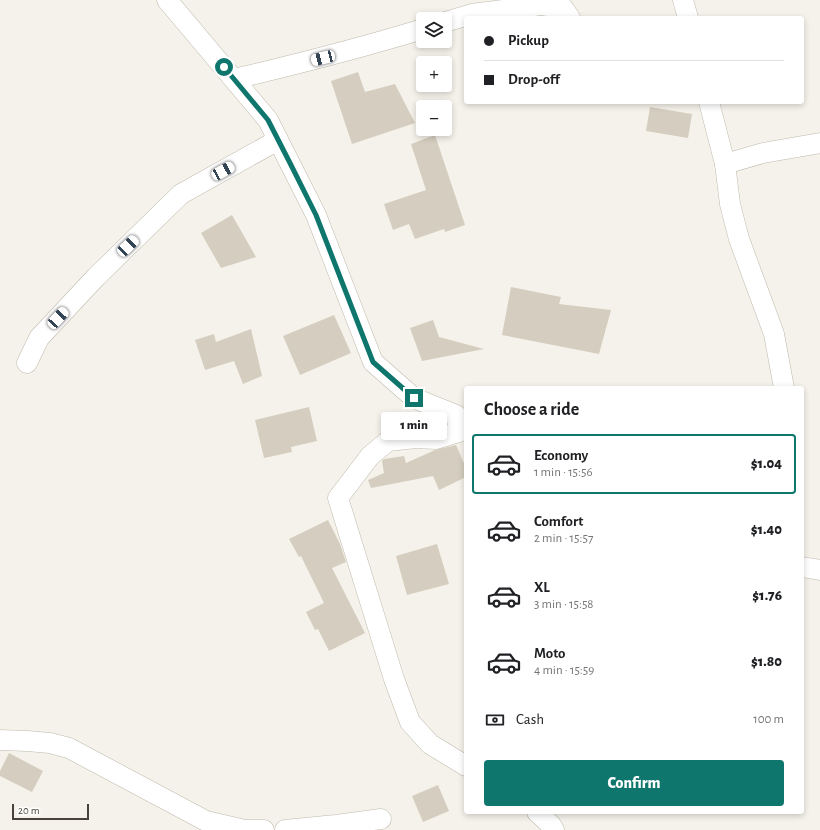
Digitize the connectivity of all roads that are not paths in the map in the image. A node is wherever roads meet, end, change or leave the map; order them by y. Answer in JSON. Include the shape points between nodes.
{"nodes":[{"id":1,"x":167,"y":0,"type":"edge"},
{"id":2,"x":683,"y":0,"type":"edge"},
{"id":3,"x":564,"y":9,"type":"edge"},
{"id":4,"x":464,"y":16,"type":"edge"},
{"id":5,"x":465,"y":16,"type":"edge"},
{"id":6,"x":687,"y":16,"type":"edge"},
{"id":7,"x":452,"y":20,"type":"edge"},
{"id":8,"x":416,"y":31,"type":"edge"},
{"id":9,"x":234,"y":79,"type":"junction"},
{"id":10,"x":710,"y":104,"type":"edge"},
{"id":11,"x":278,"y":140,"type":"junction"},
{"id":12,"x":820,"y":143,"type":"edge"},
{"id":13,"x":725,"y":164,"type":"junction"},
{"id":14,"x":27,"y":363,"type":"dead end"},
{"id":15,"x":784,"y":386,"type":"edge"},
{"id":16,"x":804,"y":568,"type":"edge"},
{"id":17,"x":820,"y":570,"type":"edge"},
{"id":18,"x":0,"y":740,"type":"edge"},
{"id":19,"x":464,"y":765,"type":"edge"},
{"id":20,"x":539,"y":814,"type":"edge"},
{"id":21,"x":381,"y":819,"type":"dead end"},
{"id":22,"x":264,"y":830,"type":"edge"},
{"id":23,"x":285,"y":830,"type":"edge"},
{"id":24,"x":554,"y":830,"type":"edge"}],
"edges":[{"from":1,"to":9,"type":"street"},
{"from":2,"to":6,"type":"street"},
{"from":3,"to":5,"type":"street","via":[[542,5]]},
{"from":4,"to":7,"type":"street"},
{"from":8,"to":9,"type":"street","via":[[360,48]]},
{"from":9,"to":11,"type":"street","via":[[268,120]]},
{"from":10,"to":13,"type":"street"},
{"from":11,"to":14,"type":"street","via":[[181,194],[96,277],[39,338]]},
{"from":11,"to":19,"type":"street","via":[[316,215],[373,362],[414,398],[456,415],[459,432],[436,440],[416,438],[388,441],[370,456],[338,498],[394,679],[410,722],[430,744]]},
{"from":12,"to":13,"type":"street","via":[[763,153]]},
{"from":13,"to":15,"type":"street","via":[[730,204],[739,239],[774,334]]},
{"from":16,"to":17,"type":"street"},
{"from":18,"to":22,"type":"street","via":[[27,740],[69,748],[206,821],[245,830]]},
{"from":20,"to":24,"type":"street"},
{"from":21,"to":23,"type":"street"}]}
